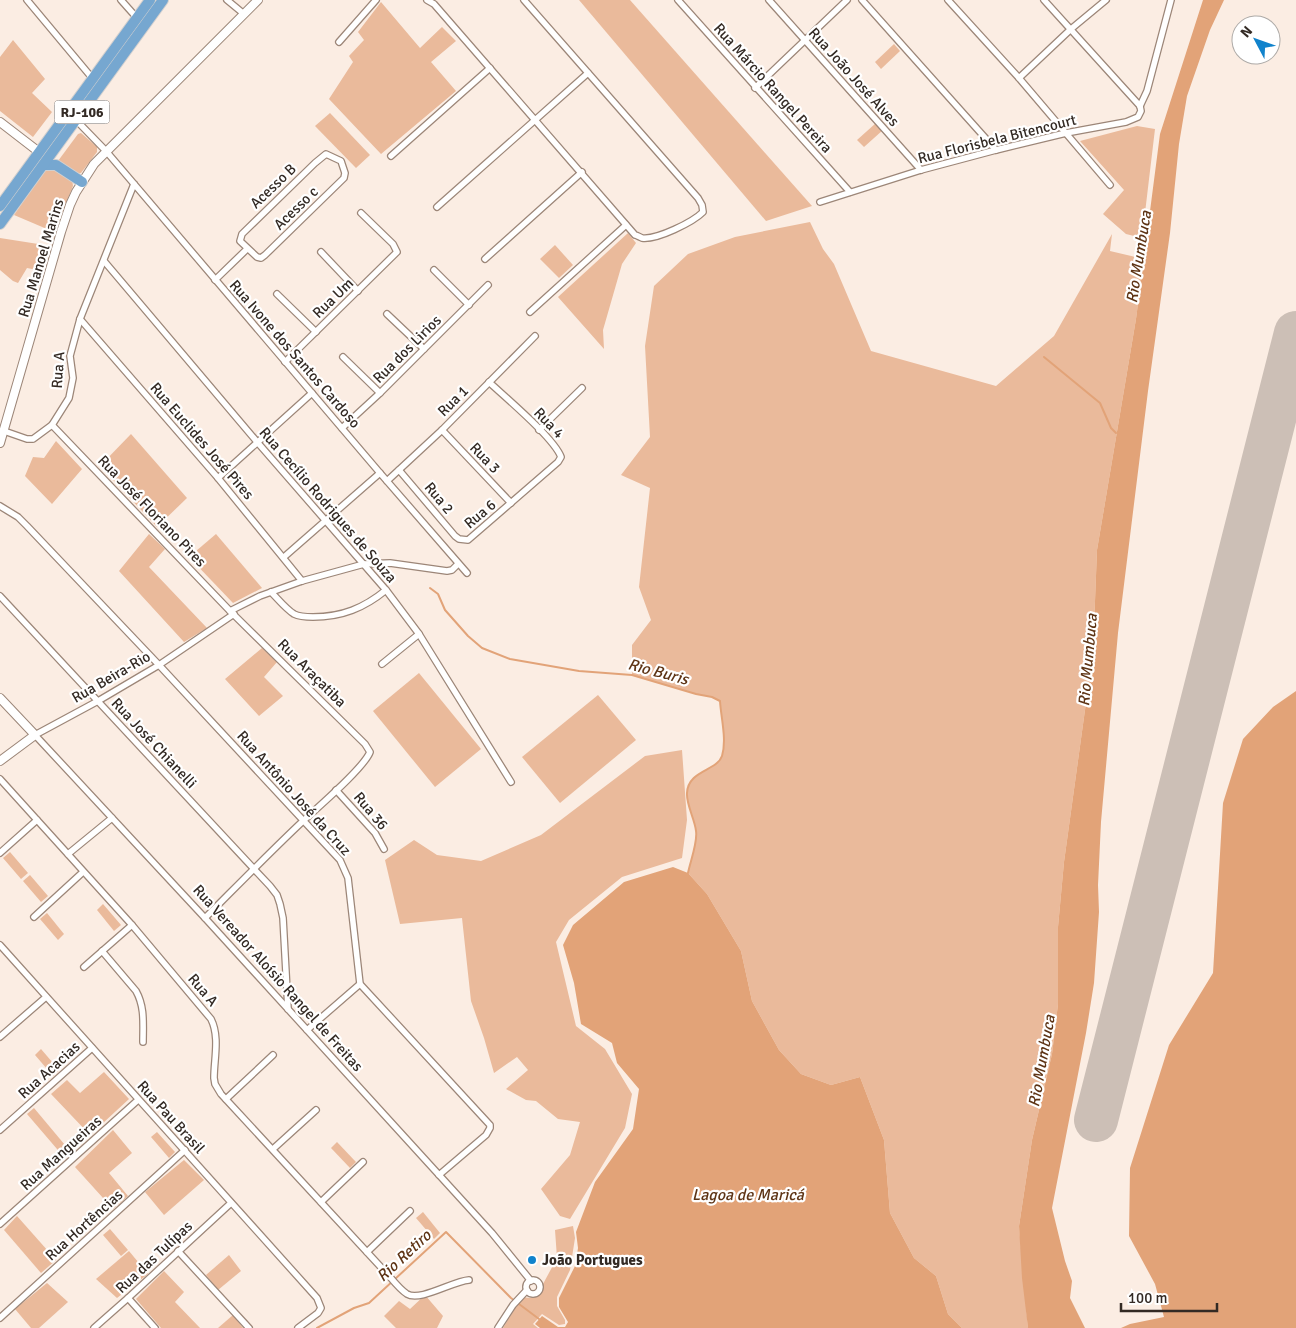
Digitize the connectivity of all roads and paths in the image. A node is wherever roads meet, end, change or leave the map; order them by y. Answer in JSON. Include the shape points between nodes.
{"nodes":[{"id":1,"x":27,"y":0,"type":"edge"},
{"id":2,"x":121,"y":0,"type":"edge"},
{"id":3,"x":150,"y":0,"type":"edge"},
{"id":4,"x":163,"y":0,"type":"edge"},
{"id":5,"x":227,"y":0,"type":"edge"},
{"id":6,"x":258,"y":0,"type":"edge"},
{"id":7,"x":376,"y":0,"type":"edge"},
{"id":8,"x":427,"y":0,"type":"edge"},
{"id":9,"x":524,"y":0,"type":"edge"},
{"id":10,"x":678,"y":0,"type":"edge"},
{"id":11,"x":769,"y":0,"type":"edge"},
{"id":12,"x":847,"y":0,"type":"edge"},
{"id":13,"x":862,"y":0,"type":"edge"},
{"id":14,"x":948,"y":0,"type":"edge"},
{"id":15,"x":1044,"y":0,"type":"edge"},
{"id":16,"x":1106,"y":0,"type":"edge"},
{"id":17,"x":1171,"y":0,"type":"edge"},
{"id":18,"x":433,"y":2,"type":"edge"},
{"id":19,"x":244,"y":14,"type":"junction"},
{"id":20,"x":138,"y":18,"type":"junction"},
{"id":21,"x":1071,"y":30,"type":"junction"},
{"id":22,"x":805,"y":40,"type":"junction"},
{"id":23,"x":339,"y":42,"type":"dead end"},
{"id":24,"x":490,"y":68,"type":"junction"},
{"id":25,"x":588,"y":73,"type":"junction"},
{"id":26,"x":1019,"y":78,"type":"junction"},
{"id":27,"x":93,"y":79,"type":"junction"},
{"id":28,"x":755,"y":88,"type":"junction"},
{"id":29,"x":1140,"y":106,"type":"junction"},
{"id":30,"x":76,"y":120,"type":"junction"},
{"id":31,"x":536,"y":120,"type":"junction"},
{"id":32,"x":0,"y":122,"type":"edge"},
{"id":33,"x":1066,"y":133,"type":"junction"},
{"id":34,"x":996,"y":150,"type":"junction"},
{"id":35,"x":106,"y":151,"type":"junction"},
{"id":36,"x":39,"y":152,"type":"junction"},
{"id":37,"x":390,"y":156,"type":"dead end"},
{"id":38,"x":44,"y":165,"type":"junction"},
{"id":39,"x":921,"y":170,"type":"junction"},
{"id":40,"x":582,"y":172,"type":"junction"},
{"id":41,"x":345,"y":173,"type":"joint"},
{"id":42,"x":82,"y":182,"type":"junction"},
{"id":43,"x":134,"y":184,"type":"junction"},
{"id":44,"x":1110,"y":185,"type":"dead end"},
{"id":45,"x":850,"y":192,"type":"junction"},
{"id":46,"x":820,"y":202,"type":"dead end"},
{"id":47,"x":0,"y":206,"type":"edge"},
{"id":48,"x":437,"y":207,"type":"dead end"},
{"id":49,"x":362,"y":213,"type":"dead end"},
{"id":50,"x":0,"y":224,"type":"edge"},
{"id":51,"x":626,"y":225,"type":"junction"},
{"id":52,"x":248,"y":249,"type":"junction"},
{"id":53,"x":321,"y":252,"type":"dead end"},
{"id":54,"x":485,"y":259,"type":"dead end"},
{"id":55,"x":104,"y":261,"type":"junction"},
{"id":56,"x":434,"y":270,"type":"dead end"},
{"id":57,"x":215,"y":280,"type":"junction"},
{"id":58,"x":488,"y":285,"type":"dead end"},
{"id":59,"x":358,"y":291,"type":"junction"},
{"id":60,"x":277,"y":294,"type":"dead end"},
{"id":61,"x":469,"y":305,"type":"junction"},
{"id":62,"x":530,"y":312,"type":"dead end"},
{"id":63,"x":387,"y":314,"type":"dead end"},
{"id":64,"x":80,"y":319,"type":"junction"},
{"id":65,"x":316,"y":332,"type":"junction"},
{"id":66,"x":536,"y":336,"type":"dead end"},
{"id":67,"x":424,"y":349,"type":"junction"},
{"id":68,"x":343,"y":357,"type":"dead end"},
{"id":69,"x":285,"y":362,"type":"junction"},
{"id":70,"x":489,"y":382,"type":"junction"},
{"id":71,"x":582,"y":388,"type":"dead end"},
{"id":72,"x":312,"y":393,"type":"junction"},
{"id":73,"x":380,"y":393,"type":"junction"},
{"id":74,"x":52,"y":425,"type":"junction"},
{"id":75,"x":342,"y":428,"type":"junction"},
{"id":76,"x":442,"y":430,"type":"junction"},
{"id":77,"x":539,"y":430,"type":"junction"},
{"id":78,"x":4,"y":431,"type":"junction"},
{"id":79,"x":0,"y":443,"type":"edge"},
{"id":80,"x":258,"y":443,"type":"junction"},
{"id":81,"x":399,"y":470,"type":"junction"},
{"id":82,"x":380,"y":473,"type":"junction"},
{"id":83,"x":218,"y":478,"type":"junction"},
{"id":84,"x":386,"y":481,"type":"junction"},
{"id":85,"x":511,"y":503,"type":"junction"},
{"id":86,"x":0,"y":506,"type":"edge"},
{"id":87,"x":326,"y":521,"type":"junction"},
{"id":88,"x":463,"y":540,"type":"joint"},
{"id":89,"x":284,"y":557,"type":"junction"},
{"id":90,"x":364,"y":564,"type":"junction"},
{"id":91,"x":458,"y":564,"type":"junction"},
{"id":92,"x":467,"y":573,"type":"dead end"},
{"id":93,"x":302,"y":581,"type":"junction"},
{"id":94,"x":386,"y":590,"type":"junction"},
{"id":95,"x":272,"y":592,"type":"junction"},
{"id":96,"x":0,"y":596,"type":"edge"},
{"id":97,"x":232,"y":613,"type":"junction"},
{"id":98,"x":419,"y":634,"type":"junction"},
{"id":99,"x":382,"y":664,"type":"dead end"},
{"id":100,"x":159,"y":665,"type":"junction"},
{"id":101,"x":0,"y":698,"type":"edge"},
{"id":102,"x":98,"y":701,"type":"junction"},
{"id":103,"x":35,"y":736,"type":"junction"},
{"id":104,"x":0,"y":761,"type":"edge"},
{"id":105,"x":0,"y":779,"type":"edge"},
{"id":106,"x":511,"y":782,"type":"dead end"},
{"id":107,"x":336,"y":790,"type":"junction"},
{"id":108,"x":112,"y":818,"type":"junction"},
{"id":109,"x":37,"y":820,"type":"junction"},
{"id":110,"x":303,"y":821,"type":"junction"},
{"id":111,"x":384,"y":849,"type":"dead end"},
{"id":112,"x":0,"y":853,"type":"edge"},
{"id":113,"x":68,"y":854,"type":"junction"},
{"id":114,"x":254,"y":869,"type":"junction"},
{"id":115,"x":83,"y":872,"type":"junction"},
{"id":116,"x":34,"y":917,"type":"dead end"},
{"id":117,"x":205,"y":918,"type":"junction"},
{"id":118,"x":132,"y":925,"type":"junction"},
{"id":119,"x":0,"y":945,"type":"edge"},
{"id":120,"x":102,"y":951,"type":"junction"},
{"id":121,"x":84,"y":967,"type":"dead end"},
{"id":122,"x":360,"y":984,"type":"junction"},
{"id":123,"x":46,"y":997,"type":"junction"},
{"id":124,"x":288,"y":1009,"type":"junction"},
{"id":125,"x":307,"y":1030,"type":"junction"},
{"id":126,"x":0,"y":1037,"type":"edge"},
{"id":127,"x":143,"y":1042,"type":"dead end"},
{"id":128,"x":92,"y":1048,"type":"junction"},
{"id":129,"x":273,"y":1056,"type":"dead end"},
{"id":130,"x":138,"y":1100,"type":"junction"},
{"id":131,"x":226,"y":1100,"type":"junction"},
{"id":132,"x":316,"y":1110,"type":"dead end"},
{"id":133,"x":0,"y":1130,"type":"edge"},
{"id":134,"x":273,"y":1149,"type":"junction"},
{"id":135,"x":185,"y":1150,"type":"junction"},
{"id":136,"x":363,"y":1162,"type":"dead end"},
{"id":137,"x":439,"y":1175,"type":"junction"},
{"id":138,"x":321,"y":1202,"type":"junction"},
{"id":139,"x":231,"y":1203,"type":"junction"},
{"id":140,"x":410,"y":1211,"type":"dead end"},
{"id":141,"x":0,"y":1224,"type":"edge"},
{"id":142,"x":178,"y":1251,"type":"junction"},
{"id":143,"x":367,"y":1252,"type":"junction"},
{"id":144,"x":469,"y":1280,"type":"dead end"},
{"id":145,"x":531,"y":1281,"type":"junction"},
{"id":146,"x":527,"y":1290,"type":"junction"},
{"id":147,"x":128,"y":1298,"type":"junction"},
{"id":148,"x":0,"y":1318,"type":"edge"},
{"id":149,"x":94,"y":1328,"type":"edge"},
{"id":150,"x":155,"y":1328,"type":"edge"},
{"id":151,"x":249,"y":1328,"type":"edge"},
{"id":152,"x":298,"y":1328,"type":"edge"},
{"id":153,"x":498,"y":1328,"type":"edge"}],
"edges":[{"from":1,"to":27,"type":"street"},
{"from":2,"to":20,"type":"street"},
{"from":3,"to":20,"type":"highway","number":"RJ-106"},
{"from":4,"to":30,"type":"highway","number":"RJ-106"},
{"from":5,"to":19,"type":"street"},
{"from":6,"to":19,"type":"main road","name":"Rua Manoel Marins"},
{"from":7,"to":23,"type":"street"},
{"from":8,"to":18,"type":"street"},
{"from":9,"to":25,"type":"street"},
{"from":10,"to":28,"type":"street","name":"Rua Márcio Rangel Pereira"},
{"from":11,"to":22,"type":"street","name":"Rua João José Alves"},
{"from":12,"to":22,"type":"street"},
{"from":13,"to":34,"type":"street"},
{"from":14,"to":26,"type":"street"},
{"from":15,"to":21,"type":"street"},
{"from":16,"to":21,"type":"street"},
{"from":17,"to":29,"type":"street","via":[[1148,91]]},
{"from":18,"to":24,"type":"street"},
{"from":19,"to":35,"type":"main road","name":"Rua Manoel Marins"},
{"from":20,"to":27,"type":"highway","number":"RJ-106"},
{"from":21,"to":26,"type":"street"},
{"from":21,"to":29,"type":"street"},
{"from":22,"to":28,"type":"street"},
{"from":22,"to":39,"type":"street","name":"Rua João José Alves"},
{"from":24,"to":31,"type":"street"},
{"from":24,"to":37,"type":"street"},
{"from":25,"to":31,"type":"street"},
{"from":25,"to":51,"type":"street","via":[[702,205],[703,212],[698,217],[662,234],[642,238]]},
{"from":26,"to":33,"type":"street"},
{"from":27,"to":36,"type":"highway","number":"RJ-106"},
{"from":28,"to":45,"type":"street","name":"Rua Márcio Rangel Pereira"},
{"from":29,"to":33,"type":"street","name":"Rua Florisbela Bitencourt","via":[[1138,117],[1126,122]]},
{"from":30,"to":35,"type":"street","name":"Rua Ivone dos Santos Cardoso"},
{"from":30,"to":38,"type":"highway","number":"RJ-106"},
{"from":31,"to":40,"type":"street"},
{"from":31,"to":48,"type":"street"},
{"from":32,"to":36,"type":"main road"},
{"from":33,"to":34,"type":"street","name":"Rua Florisbela Bitencourt"},
{"from":33,"to":44,"type":"street"},
{"from":34,"to":39,"type":"street","name":"Rua Florisbela Bitencourt"},
{"from":35,"to":42,"type":"main road","name":"Rua Manoel Marins"},
{"from":35,"to":43,"type":"street","name":"Rua Ivone dos Santos Cardoso"},
{"from":36,"to":47,"type":"highway","number":"RJ-106"},
{"from":38,"to":42,"type":"highway","via":[[56,165]]},
{"from":38,"to":50,"type":"highway","number":"RJ-106"},
{"from":39,"to":45,"type":"street","name":"Rua Florisbela Bitencourt"},
{"from":40,"to":51,"type":"street"},
{"from":40,"to":54,"type":"street"},
{"from":41,"to":52,"type":"street","name":"Acesso c","via":[[340,184],[261,258]]},
{"from":41,"to":52,"type":"street","name":"Acesso B","via":[[341,161],[326,154],[240,238]]},
{"from":42,"to":78,"type":"main road","name":"Rua Manoel Marins","via":[[61,232]]},
{"from":43,"to":55,"type":"street","name":"Rua A"},
{"from":43,"to":57,"type":"street","name":"Rua Ivone dos Santos Cardoso"},
{"from":45,"to":46,"type":"street","name":"Rua Florisbela Bitencourt"},
{"from":49,"to":59,"type":"street","name":"Rua Um","via":[[397,250],[396,255]]},
{"from":51,"to":62,"type":"street"},
{"from":52,"to":57,"type":"street"},
{"from":53,"to":59,"type":"street"},
{"from":55,"to":64,"type":"street","name":"Rua A"},
{"from":55,"to":80,"type":"street","name":"Rua Cecílio Rodrigues de Souza"},
{"from":56,"to":61,"type":"street"},
{"from":57,"to":69,"type":"street","name":"Rua Ivone dos Santos Cardoso"},
{"from":58,"to":61,"type":"street","name":"Rua dos Lirios"},
{"from":59,"to":65,"type":"street","name":"Rua Um"},
{"from":60,"to":65,"type":"street"},
{"from":61,"to":67,"type":"street","name":"Rua dos Lirios"},
{"from":63,"to":67,"type":"street"},
{"from":64,"to":74,"type":"street","name":"Rua A","via":[[70,356],[72,386],[63,410]]},
{"from":64,"to":83,"type":"street","name":"Rua Euclides José Pires"},
{"from":65,"to":69,"type":"street","name":"Rua Um"},
{"from":66,"to":70,"type":"street","name":"Rua 1"},
{"from":67,"to":73,"type":"street","name":"Rua dos Lirios"},
{"from":68,"to":73,"type":"street"},
{"from":69,"to":72,"type":"street","name":"Rua Ivone dos Santos Cardoso"},
{"from":70,"to":76,"type":"street","name":"Rua 1"},
{"from":70,"to":77,"type":"street","name":"Rua 4"},
{"from":71,"to":77,"type":"street"},
{"from":72,"to":75,"type":"street","name":"Rua Ivone dos Santos Cardoso"},
{"from":72,"to":80,"type":"street"},
{"from":73,"to":75,"type":"street","name":"Rua dos Lirios"},
{"from":74,"to":78,"type":"street","name":"Rua A","via":[[33,439]]},
{"from":74,"to":97,"type":"street","name":"Rua José Floriano Pires"},
{"from":75,"to":82,"type":"street","name":"Rua Ivone dos Santos Cardoso"},
{"from":76,"to":81,"type":"street","name":"Rua 1"},
{"from":76,"to":85,"type":"street","name":"Rua 3"},
{"from":77,"to":85,"type":"street","name":"Rua 4","via":[[558,451],[560,460]]},
{"from":78,"to":79,"type":"main road","name":"Rua Manoel Marins"},
{"from":80,"to":83,"type":"street"},
{"from":80,"to":87,"type":"street","name":"Rua Cecílio Rodrigues de Souza"},
{"from":81,"to":84,"type":"street","name":"Rua 1"},
{"from":81,"to":88,"type":"street","name":"Rua 2","via":[[455,536]]},
{"from":82,"to":84,"type":"street","name":"Rua Ivone dos Santos Cardoso"},
{"from":82,"to":87,"type":"street"},
{"from":83,"to":89,"type":"street","name":"Rua Euclides José Pires"},
{"from":84,"to":91,"type":"street","name":"Rua Ivone dos Santos Cardoso"},
{"from":85,"to":88,"type":"street","name":"Rua 6","via":[[468,540]]},
{"from":86,"to":100,"type":"street","name":"Rua Antônio José da Cruz","via":[[18,517]]},
{"from":87,"to":89,"type":"street"},
{"from":87,"to":90,"type":"street","name":"Rua Cecílio Rodrigues de Souza"},
{"from":89,"to":93,"type":"street","name":"Rua Euclides José Pires"},
{"from":90,"to":91,"type":"street","via":[[390,563],[447,572]]},
{"from":90,"to":93,"type":"street"},
{"from":90,"to":94,"type":"street","name":"Rua Cecílio Rodrigues de Souza"},
{"from":91,"to":92,"type":"street","name":"Rua Ivone dos Santos Cardoso"},
{"from":93,"to":95,"type":"street"},
{"from":94,"to":95,"type":"street","via":[[357,609],[317,617],[294,614]]},
{"from":94,"to":98,"type":"street","name":"Rua Cecílio Rodrigues de Souza"},
{"from":95,"to":97,"type":"street","via":[[243,603]]},
{"from":96,"to":102,"type":"street","name":"Rua José Chianelli"},
{"from":97,"to":100,"type":"street","name":"Rua Beira-Rio"},
{"from":97,"to":107,"type":"street","name":"Rua Araçatiba","via":[[370,752]]},
{"from":98,"to":99,"type":"street"},
{"from":98,"to":106,"type":"street","name":"Rua Cecílio Rodrigues de Souza"},
{"from":100,"to":102,"type":"street","name":"Rua Beira-Rio"},
{"from":100,"to":110,"type":"street","name":"Rua Antônio José da Cruz"},
{"from":101,"to":103,"type":"main road","name":"Rua Vereador Aloísio Rangel de Freitas"},
{"from":102,"to":103,"type":"street","name":"Rua Beira-Rio"},
{"from":102,"to":114,"type":"street","name":"Rua José Chianelli"},
{"from":103,"to":104,"type":"main road","name":"Rua Beira-Rio"},
{"from":103,"to":108,"type":"street","name":"Rua Vereador Aloísio Rangel de Freitas"},
{"from":105,"to":109,"type":"street","name":"Rua A"},
{"from":107,"to":110,"type":"street"},
{"from":107,"to":111,"type":"street","name":"Rua 36","via":[[375,833]]},
{"from":108,"to":113,"type":"street"},
{"from":108,"to":117,"type":"street","name":"Rua Vereador Aloísio Rangel de Freitas"},
{"from":109,"to":112,"type":"street"},
{"from":109,"to":113,"type":"street","name":"Rua A"},
{"from":110,"to":114,"type":"street"},
{"from":110,"to":122,"type":"street","name":"Rua Antônio José da Cruz","via":[[333,851],[348,878]]},
{"from":113,"to":115,"type":"street","name":"Rua A"},
{"from":114,"to":117,"type":"street"},
{"from":114,"to":124,"type":"street","name":"Rua José Chianelli","via":[[277,895],[280,904]]},
{"from":115,"to":116,"type":"street"},
{"from":115,"to":118,"type":"street","name":"Rua A"},
{"from":117,"to":124,"type":"street","name":"Rua Vereador Aloísio Rangel de Freitas"},
{"from":118,"to":120,"type":"street"},
{"from":118,"to":131,"type":"street","name":"Rua A","via":[[211,1019],[216,1041],[214,1078]]},
{"from":119,"to":123,"type":"street","name":"Rua Pau Brasil"},
{"from":120,"to":121,"type":"street"},
{"from":120,"to":127,"type":"street","via":[[140,999]]},
{"from":122,"to":125,"type":"street"},
{"from":122,"to":137,"type":"street","via":[[490,1125],[486,1136]]},
{"from":123,"to":126,"type":"street"},
{"from":123,"to":128,"type":"street","name":"Rua Pau Brasil"},
{"from":124,"to":125,"type":"street","name":"Rua Vereador Aloísio Rangel de Freitas"},
{"from":125,"to":137,"type":"street","name":"Rua Vereador Aloísio Rangel de Freitas"},
{"from":128,"to":130,"type":"street","name":"Rua Pau Brasil"},
{"from":128,"to":133,"type":"street","name":"Rua Acacias"},
{"from":129,"to":131,"type":"street"},
{"from":130,"to":135,"type":"street","name":"Rua Pau Brasil"},
{"from":130,"to":141,"type":"street","name":"Rua Mangueiras"},
{"from":131,"to":134,"type":"street","name":"Rua A"},
{"from":132,"to":134,"type":"street"},
{"from":134,"to":138,"type":"street","name":"Rua A"},
{"from":135,"to":139,"type":"street","name":"Rua Pau Brasil"},
{"from":135,"to":148,"type":"street","name":"Rua Hortências"},
{"from":136,"to":138,"type":"street"},
{"from":137,"to":145,"type":"street","name":"Rua Vereador Aloísio Rangel de Freitas"},
{"from":138,"to":143,"type":"street","name":"Rua A"},
{"from":139,"to":142,"type":"street","name":"Rua das Tulípas"},
{"from":139,"to":152,"type":"street","name":"Rua Pau Brasil","via":[[317,1298],[321,1308],[318,1313]]},
{"from":140,"to":143,"type":"street"},
{"from":142,"to":147,"type":"street","name":"Rua das Tulípas"},
{"from":142,"to":151,"type":"street"},
{"from":143,"to":144,"type":"street","name":"Rua A","via":[[406,1294],[416,1296]]},
{"from":145,"to":146,"type":"street"},
{"from":145,"to":146,"type":"street","via":[[538,1282],[540,1289],[532,1294]]},
{"from":146,"to":153,"type":"street"},
{"from":147,"to":149,"type":"street","name":"Rua das Tulípas"},
{"from":147,"to":150,"type":"street"}]}
